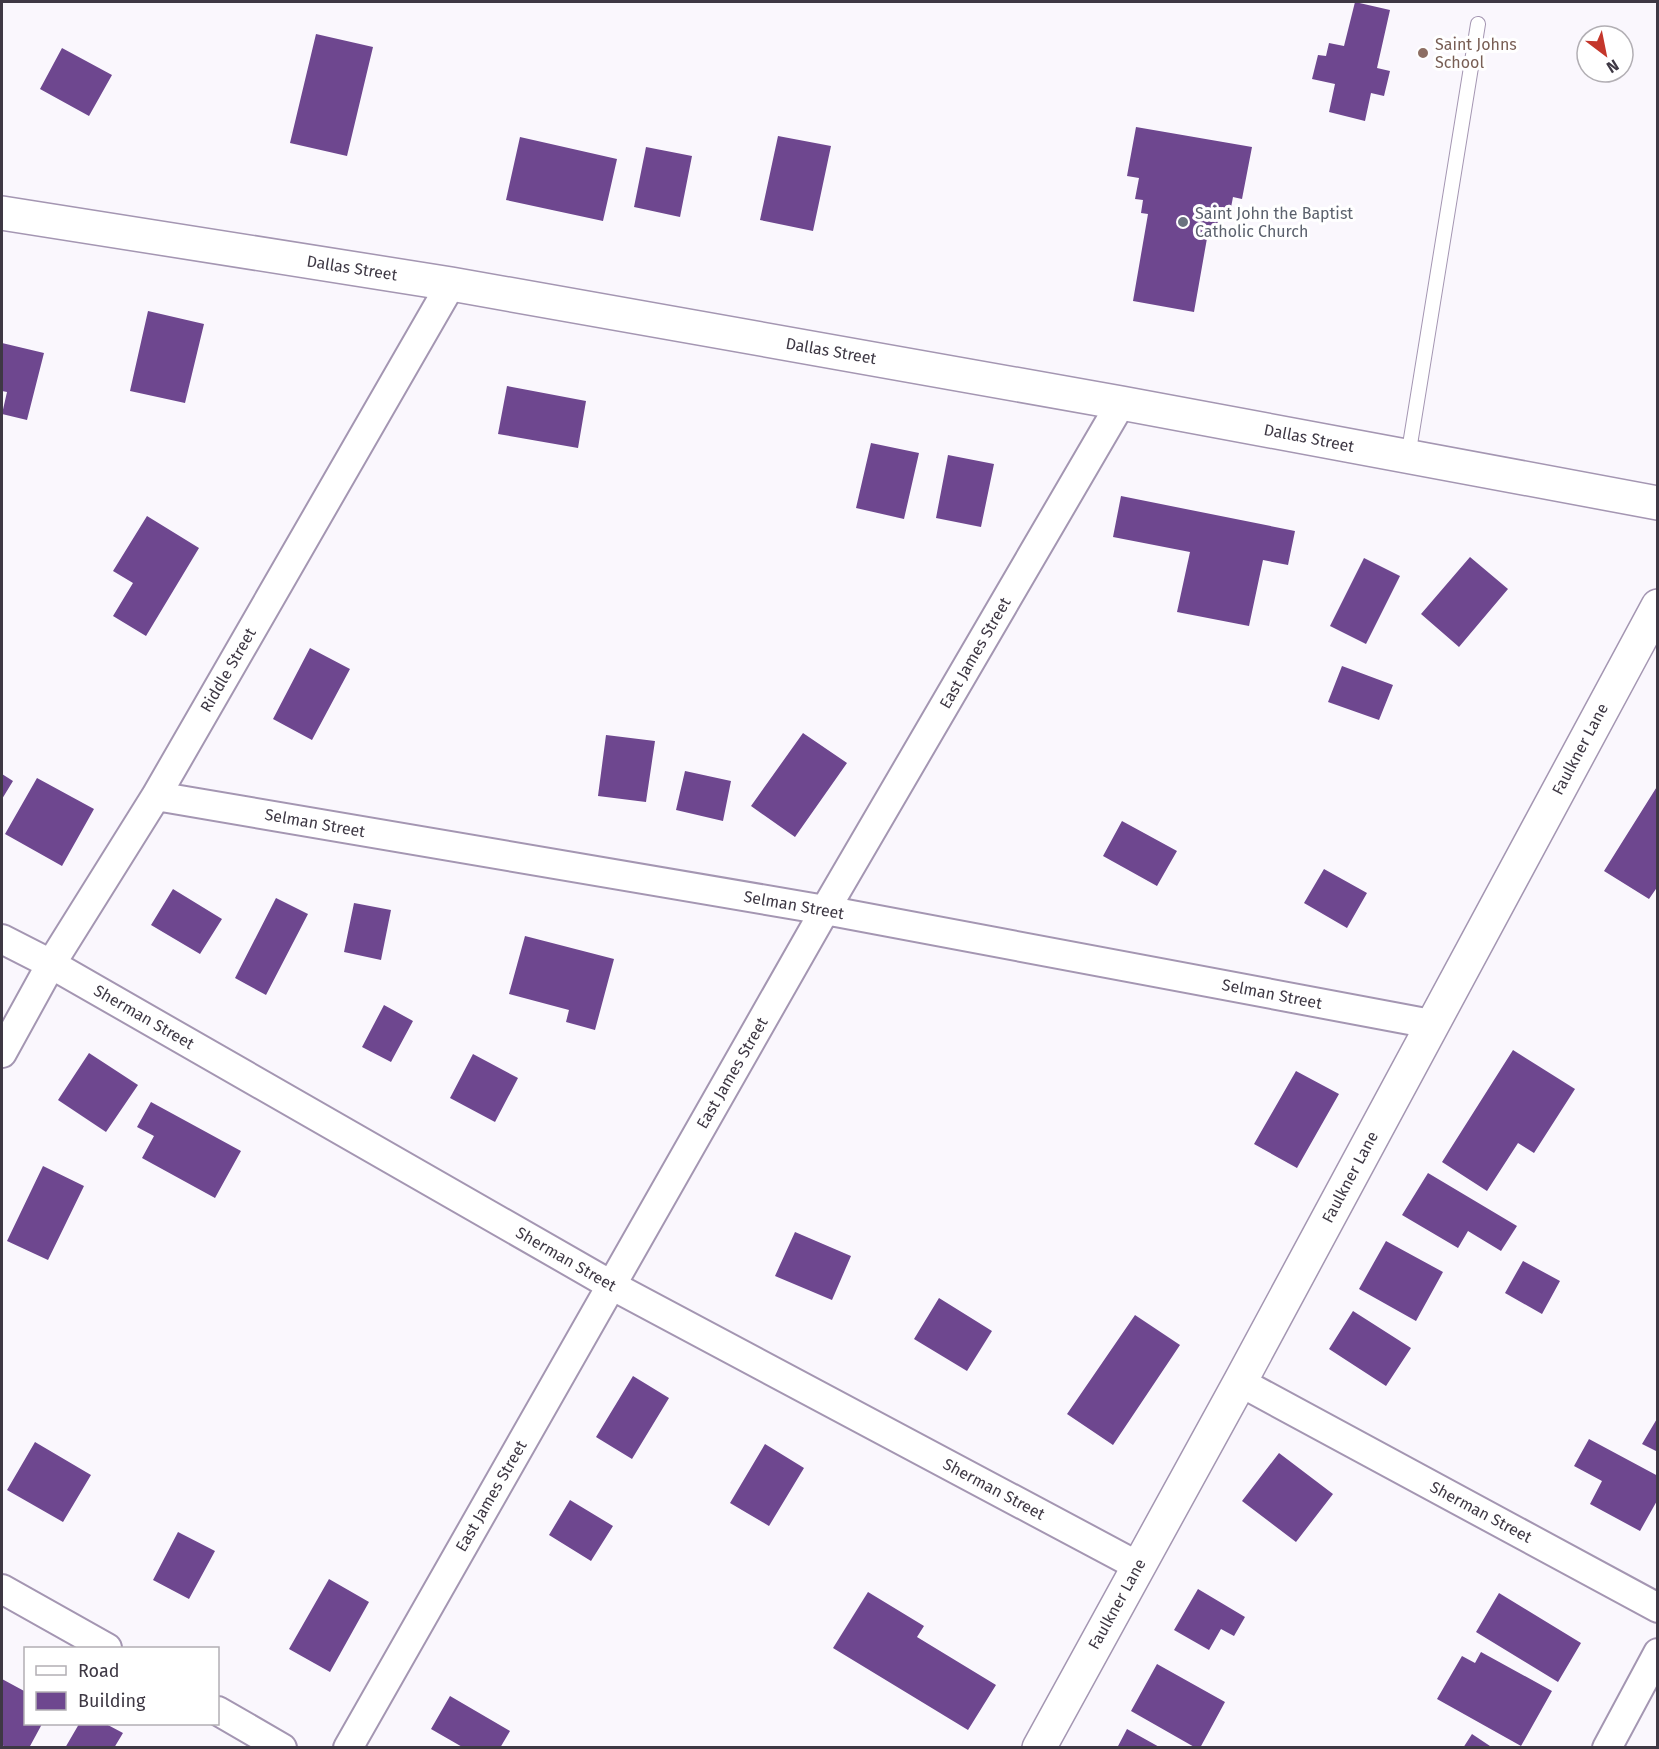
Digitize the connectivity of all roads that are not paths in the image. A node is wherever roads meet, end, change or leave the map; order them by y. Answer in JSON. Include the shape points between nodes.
{"nodes":[{"id":1,"x":1478,"y":24,"type":"dead end"},
{"id":2,"x":2,"y":213,"type":"edge"},
{"id":3,"x":451,"y":284,"type":"junction"},
{"id":4,"x":1121,"y":403,"type":"junction"},
{"id":5,"x":1408,"y":456,"type":"junction"},
{"id":6,"x":1658,"y":504,"type":"edge"},
{"id":7,"x":1658,"y":606,"type":"edge"},
{"id":8,"x":156,"y":796,"type":"junction"},
{"id":9,"x":825,"y":910,"type":"junction"},
{"id":10,"x":2,"y":939,"type":"edge"},
{"id":11,"x":51,"y":964,"type":"junction"},
{"id":12,"x":1431,"y":1024,"type":"junction"},
{"id":13,"x":2,"y":1053,"type":"edge"},
{"id":14,"x":611,"y":1285,"type":"junction"},
{"id":15,"x":1240,"y":1382,"type":"junction"},
{"id":16,"x":1138,"y":1566,"type":"junction"},
{"id":17,"x":2,"y":1589,"type":"edge"},
{"id":18,"x":1658,"y":1608,"type":"edge"},
{"id":19,"x":105,"y":1647,"type":"edge"},
{"id":20,"x":1658,"y":1653,"type":"edge"},
{"id":21,"x":219,"y":1712,"type":"edge"},
{"id":22,"x":282,"y":1748,"type":"edge"},
{"id":23,"x":348,"y":1748,"type":"edge"},
{"id":24,"x":1039,"y":1748,"type":"edge"},
{"id":25,"x":1606,"y":1748,"type":"edge"}],
"edges":[{"from":1,"to":5,"type":"lane"},
{"from":2,"to":3,"type":"street","name":"Dallas Street"},
{"from":3,"to":4,"type":"street","name":"Dallas Street"},
{"from":3,"to":8,"type":"street","name":"Riddle Street"},
{"from":4,"to":5,"type":"street","name":"Dallas Street"},
{"from":4,"to":9,"type":"street","name":"East James Street"},
{"from":5,"to":6,"type":"street","name":"Dallas Street"},
{"from":7,"to":12,"type":"street","name":"Faulkner Lane"},
{"from":8,"to":9,"type":"street","name":"Selman Street"},
{"from":8,"to":11,"type":"street","name":"Riddle Street"},
{"from":9,"to":12,"type":"street","name":"Selman Street"},
{"from":9,"to":14,"type":"street","name":"East James Street"},
{"from":10,"to":11,"type":"street","name":"Sherman Street"},
{"from":11,"to":13,"type":"street","name":"Riddle Street"},
{"from":11,"to":14,"type":"street","name":"Sherman Street"},
{"from":12,"to":15,"type":"street","name":"Faulkner Lane"},
{"from":14,"to":16,"type":"street","name":"Sherman Street"},
{"from":14,"to":23,"type":"street","name":"East James Street"},
{"from":15,"to":16,"type":"street","name":"Faulkner Lane"},
{"from":15,"to":18,"type":"street","name":"Sherman Street"},
{"from":16,"to":24,"type":"street","name":"Faulkner Lane"},
{"from":17,"to":19,"type":"street"},
{"from":20,"to":25,"type":"street"},
{"from":21,"to":22,"type":"street"}]}
